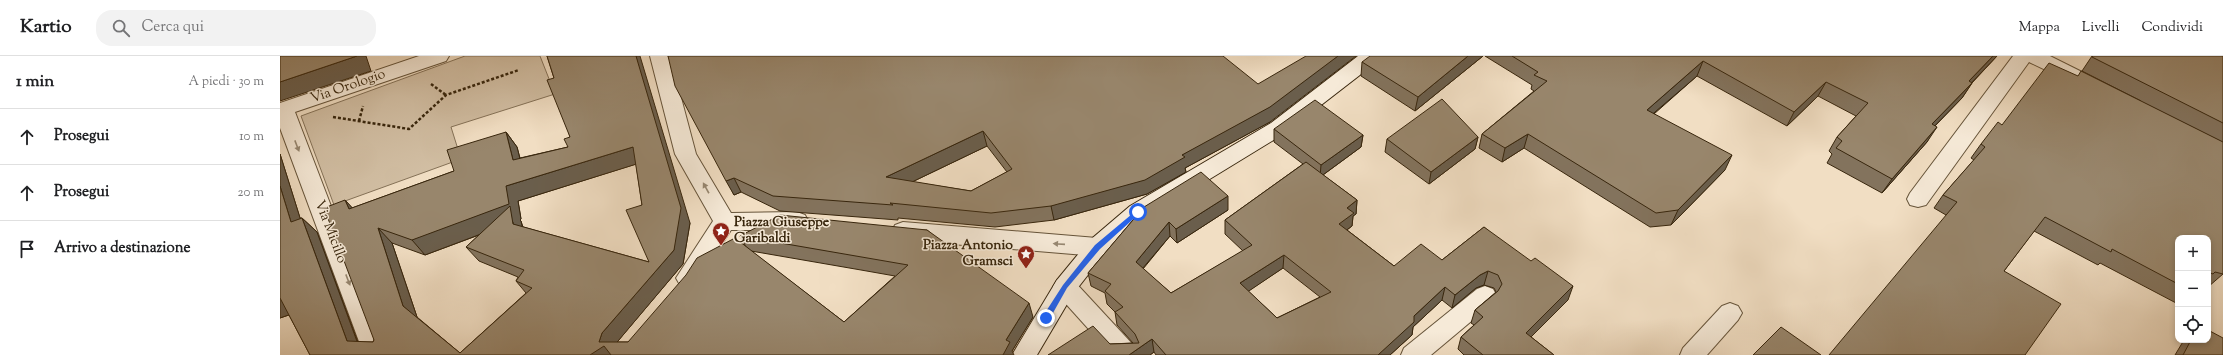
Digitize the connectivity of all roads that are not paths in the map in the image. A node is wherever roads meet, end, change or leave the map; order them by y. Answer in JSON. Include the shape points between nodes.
{"nodes":[{"id":1,"x":438,"y":56,"type":"edge"},
{"id":2,"x":661,"y":56,"type":"edge"},
{"id":3,"x":1371,"y":56,"type":"edge"},
{"id":4,"x":2022,"y":56,"type":"edge"},
{"id":5,"x":2034,"y":56,"type":"edge"},
{"id":6,"x":2090,"y":85,"type":"edge"},
{"id":7,"x":282,"y":110,"type":"edge"},
{"id":8,"x":1918,"y":199,"type":"dead end"},
{"id":9,"x":725,"y":222,"type":"junction"},
{"id":10,"x":816,"y":222,"type":"edge"},
{"id":11,"x":884,"y":230,"type":"edge"},
{"id":12,"x":1098,"y":247,"type":"junction"},
{"id":13,"x":1065,"y":286,"type":"junction"},
{"id":14,"x":675,"y":294,"type":"edge"},
{"id":15,"x":1485,"y":296,"type":"dead end"},
{"id":16,"x":1730,"y":312,"type":"dead end"},
{"id":17,"x":376,"y":355,"type":"edge"},
{"id":18,"x":1024,"y":355,"type":"edge"},
{"id":19,"x":1126,"y":355,"type":"edge"},
{"id":20,"x":1413,"y":355,"type":"edge"},
{"id":21,"x":1692,"y":355,"type":"edge"}],
"edges":[{"from":1,"to":7,"type":"street","name":"Via Orologio"},
{"from":9,"to":2,"type":"street","one_way":true,"via":[[686,154]]},
{"from":3,"to":12,"type":"street","via":[[1278,128],[1138,212]]},
{"from":4,"to":8,"type":"street"},
{"from":5,"to":6,"type":"street"},
{"from":7,"to":17,"type":"street","name":"Via Micillo","one_way":true},
{"from":9,"to":10,"type":"street"},
{"from":9,"to":14,"type":"street","via":[[709,249]]},
{"from":12,"to":11,"type":"street","one_way":true},
{"from":12,"to":13,"type":"street"},
{"from":13,"to":18,"type":"street"},
{"from":13,"to":19,"type":"street"},
{"from":15,"to":20,"type":"street"},
{"from":16,"to":21,"type":"street"}]}
